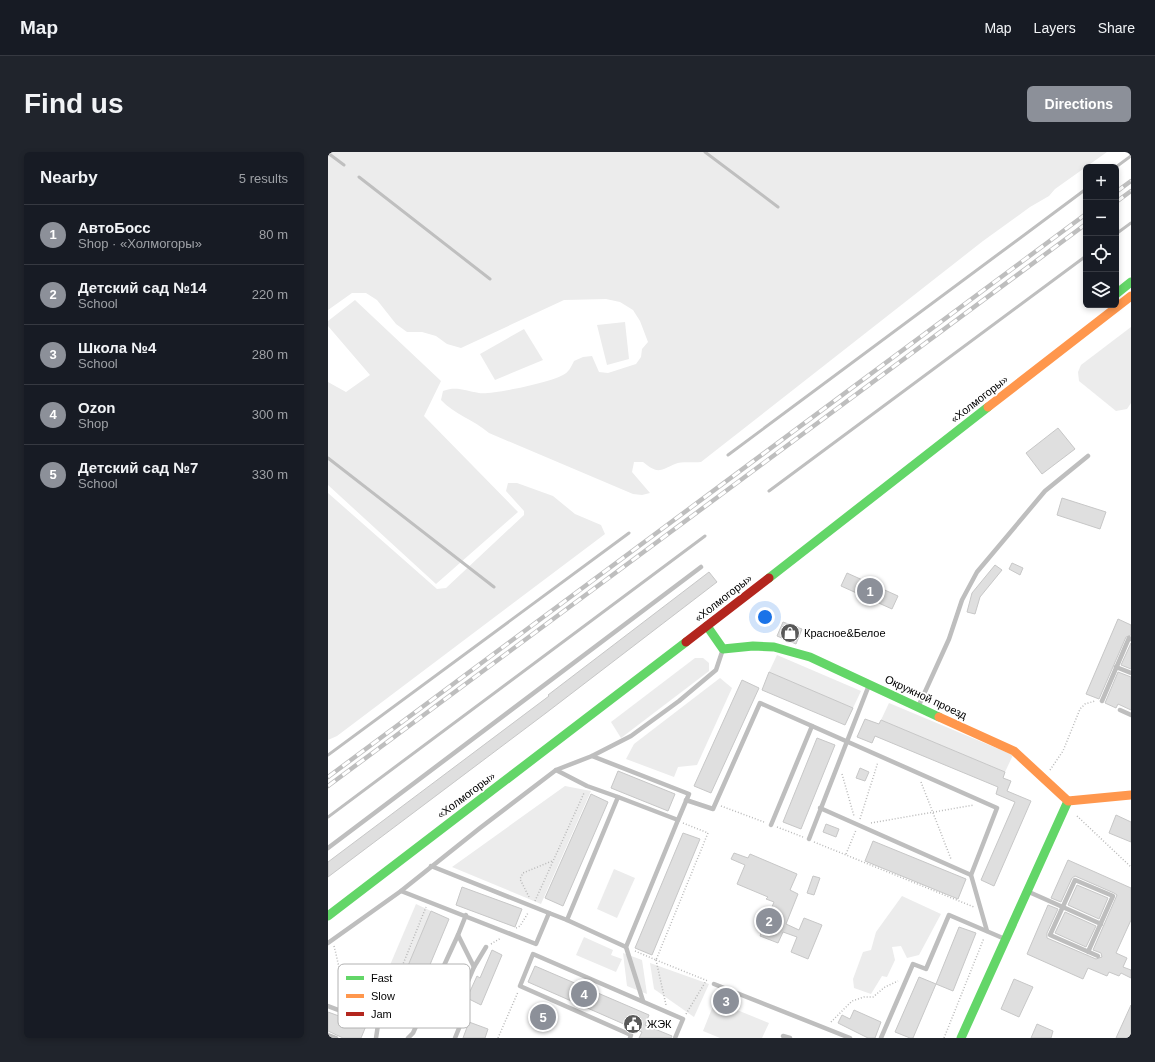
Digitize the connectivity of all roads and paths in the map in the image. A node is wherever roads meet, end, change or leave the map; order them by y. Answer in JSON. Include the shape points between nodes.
{"nodes":[{"id":1,"x":1131,"y":282,"type":"edge"},
{"id":2,"x":1119,"y":292,"type":"edge"},
{"id":3,"x":1131,"y":296,"type":"edge"},
{"id":4,"x":1088,"y":456,"type":"dead end"},
{"id":5,"x":701,"y":567,"type":"dead end"},
{"id":6,"x":707,"y":626,"type":"junction"},
{"id":7,"x":1131,"y":633,"type":"edge"},
{"id":8,"x":1130,"y":638,"type":"edge"},
{"id":9,"x":723,"y":649,"type":"junction"},
{"id":10,"x":1116,"y":667,"type":"junction"},
{"id":11,"x":1131,"y":673,"type":"edge"},
{"id":12,"x":870,"y":684,"type":"junction"},
{"id":13,"x":1102,"y":701,"type":"joint"},
{"id":14,"x":918,"y":706,"type":"junction"},
{"id":15,"x":1120,"y":710,"type":"dead end"},
{"id":16,"x":1131,"y":715,"type":"edge"},
{"id":17,"x":812,"y":726,"type":"junction"},
{"id":18,"x":847,"y":740,"type":"junction"},
{"id":19,"x":880,"y":755,"type":"junction"},
{"id":20,"x":592,"y":756,"type":"junction"},
{"id":21,"x":838,"y":762,"type":"junction"},
{"id":22,"x":556,"y":770,"type":"junction"},
{"id":23,"x":918,"y":772,"type":"junction"},
{"id":24,"x":1044,"y":779,"type":"junction"},
{"id":25,"x":588,"y":786,"type":"junction"},
{"id":26,"x":1131,"y":795,"type":"edge"},
{"id":27,"x":618,"y":797,"type":"junction"},
{"id":28,"x":686,"y":800,"type":"junction"},
{"id":29,"x":1068,"y":801,"type":"junction"},
{"id":30,"x":986,"y":803,"type":"junction"},
{"id":31,"x":715,"y":804,"type":"junction"},
{"id":32,"x":820,"y":808,"type":"junction"},
{"id":33,"x":933,"y":812,"type":"junction"},
{"id":34,"x":1077,"y":816,"type":"dead end"},
{"id":35,"x":678,"y":820,"type":"junction"},
{"id":36,"x":772,"y":825,"type":"junction"},
{"id":37,"x":858,"y":825,"type":"junction"},
{"id":38,"x":809,"y":840,"type":"junction"},
{"id":39,"x":328,"y":848,"type":"edge"},
{"id":40,"x":846,"y":854,"type":"junction"},
{"id":41,"x":553,"y":861,"type":"junction"},
{"id":42,"x":431,"y":866,"type":"junction"},
{"id":43,"x":1131,"y":867,"type":"edge"},
{"id":44,"x":955,"y":868,"type":"junction"},
{"id":45,"x":971,"y":875,"type":"junction"},
{"id":46,"x":401,"y":891,"type":"junction"},
{"id":47,"x":1027,"y":891,"type":"junction"},
{"id":48,"x":429,"y":901,"type":"junction"},
{"id":49,"x":532,"y":906,"type":"junction"},
{"id":50,"x":1063,"y":907,"type":"junction"},
{"id":51,"x":981,"y":910,"type":"junction"},
{"id":52,"x":549,"y":913,"type":"junction"},
{"id":53,"x":466,"y":915,"type":"junction"},
{"id":54,"x":328,"y":916,"type":"edge"},
{"id":55,"x":567,"y":920,"type":"junction"},
{"id":56,"x":1101,"y":924,"type":"junction"},
{"id":57,"x":987,"y":931,"type":"junction"},
{"id":58,"x":509,"y":933,"type":"junction"},
{"id":59,"x":458,"y":935,"type":"junction"},
{"id":60,"x":332,"y":939,"type":"junction"},
{"id":61,"x":1005,"y":939,"type":"junction"},
{"id":62,"x":328,"y":943,"type":"edge"},
{"id":63,"x":536,"y":944,"type":"junction"},
{"id":64,"x":486,"y":947,"type":"joint"},
{"id":65,"x":626,"y":947,"type":"junction"},
{"id":66,"x":1088,"y":952,"type":"junction"},
{"id":67,"x":533,"y":954,"type":"junction"},
{"id":68,"x":1098,"y":956,"type":"dead end"},
{"id":69,"x":656,"y":960,"type":"junction"},
{"id":70,"x":338,"y":964,"type":"edge"},
{"id":71,"x":403,"y":964,"type":"edge"},
{"id":72,"x":445,"y":964,"type":"edge"},
{"id":73,"x":474,"y":967,"type":"junction"},
{"id":74,"x":470,"y":976,"type":"edge"},
{"id":75,"x":907,"y":976,"type":"junction"},
{"id":76,"x":706,"y":980,"type":"junction"},
{"id":77,"x":714,"y":984,"type":"joint"},
{"id":78,"x":520,"y":986,"type":"junction"},
{"id":79,"x":643,"y":1001,"type":"junction"},
{"id":80,"x":328,"y":1006,"type":"edge"},
{"id":81,"x":338,"y":1010,"type":"edge"},
{"id":82,"x":668,"y":1012,"type":"junction"},
{"id":83,"x":683,"y":1019,"type":"junction"},
{"id":84,"x":378,"y":1028,"type":"edge"},
{"id":85,"x":416,"y":1028,"type":"edge"},
{"id":86,"x":459,"y":1028,"type":"edge"},
{"id":87,"x":826,"y":1028,"type":"junction"},
{"id":88,"x":328,"y":1035,"type":"edge"},
{"id":89,"x":783,"y":1036,"type":"dead end"},
{"id":90,"x":336,"y":1038,"type":"edge"},
{"id":91,"x":376,"y":1038,"type":"edge"},
{"id":92,"x":408,"y":1038,"type":"edge"},
{"id":93,"x":455,"y":1038,"type":"edge"},
{"id":94,"x":498,"y":1038,"type":"edge"},
{"id":95,"x":630,"y":1038,"type":"edge"},
{"id":96,"x":675,"y":1038,"type":"edge"},
{"id":97,"x":790,"y":1038,"type":"edge"},
{"id":98,"x":850,"y":1038,"type":"edge"},
{"id":99,"x":881,"y":1038,"type":"edge"},
{"id":100,"x":944,"y":1038,"type":"edge"},
{"id":101,"x":961,"y":1038,"type":"edge"}],
"edges":[{"from":1,"to":2,"type":"main road"},
{"from":3,"to":6,"type":"main road","name":"«Холмогоры»"},
{"from":4,"to":14,"type":"lane","via":[[1045,491],[974,577]]},
{"from":5,"to":39,"type":"lane"},
{"from":6,"to":9,"type":"main road"},
{"from":6,"to":54,"type":"main road","name":"«Холмогоры»"},
{"from":7,"to":8,"type":"lane"},
{"from":8,"to":10,"type":"lane"},
{"from":9,"to":12,"type":"main road","name":"Окружной проезд","via":[[774,647],[810,657]]},
{"from":9,"to":20,"type":"lane","via":[[716,670],[711,676],[631,736]]},
{"from":10,"to":11,"type":"lane"},
{"from":10,"to":13,"type":"lane"},
{"from":12,"to":14,"type":"main road","name":"Окружной проезд"},
{"from":12,"to":18,"type":"lane"},
{"from":13,"to":24,"type":"path","via":[[1091,702],[1080,709],[1063,751]]},
{"from":14,"to":24,"type":"main road","name":"Окружной проезд","via":[[1014,751]]},
{"from":15,"to":16,"type":"lane"},
{"from":17,"to":18,"type":"lane"},
{"from":17,"to":31,"type":"lane","via":[[760,703]]},
{"from":17,"to":36,"type":"lane"},
{"from":18,"to":19,"type":"lane"},
{"from":18,"to":21,"type":"lane"},
{"from":19,"to":23,"type":"lane"},
{"from":19,"to":37,"type":"path"},
{"from":20,"to":22,"type":"lane"},
{"from":20,"to":28,"type":"lane","via":[[689,794]]},
{"from":21,"to":32,"type":"lane"},
{"from":21,"to":37,"type":"path"},
{"from":22,"to":25,"type":"lane"},
{"from":22,"to":42,"type":"lane"},
{"from":23,"to":30,"type":"lane"},
{"from":23,"to":33,"type":"path"},
{"from":24,"to":29,"type":"main road","name":"Окружной проезд"},
{"from":25,"to":27,"type":"lane"},
{"from":25,"to":41,"type":"path"},
{"from":26,"to":29,"type":"main road"},
{"from":27,"to":35,"type":"lane"},
{"from":27,"to":55,"type":"lane"},
{"from":28,"to":31,"type":"lane","via":[[713,809]]},
{"from":28,"to":35,"type":"lane"},
{"from":29,"to":47,"type":"main road"},
{"from":30,"to":33,"type":"path"},
{"from":30,"to":45,"type":"lane","via":[[997,808]]},
{"from":31,"to":36,"type":"path"},
{"from":32,"to":37,"type":"lane"},
{"from":32,"to":38,"type":"lane"},
{"from":33,"to":37,"type":"path"},
{"from":33,"to":44,"type":"path"},
{"from":34,"to":43,"type":"path"},
{"from":35,"to":65,"type":"lane"},
{"from":35,"to":69,"type":"path","via":[[708,833]]},
{"from":36,"to":38,"type":"path"},
{"from":37,"to":40,"type":"path"},
{"from":37,"to":44,"type":"lane"},
{"from":38,"to":40,"type":"path"},
{"from":40,"to":51,"type":"path"},
{"from":41,"to":49,"type":"path"},
{"from":41,"to":49,"type":"path","via":[[523,873],[520,879]]},
{"from":42,"to":46,"type":"lane"},
{"from":42,"to":49,"type":"lane"},
{"from":44,"to":45,"type":"lane"},
{"from":45,"to":51,"type":"lane"},
{"from":46,"to":48,"type":"lane"},
{"from":46,"to":60,"type":"lane"},
{"from":47,"to":50,"type":"lane"},
{"from":47,"to":61,"type":"main road"},
{"from":48,"to":53,"type":"lane"},
{"from":48,"to":71,"type":"path"},
{"from":49,"to":52,"type":"lane"},
{"from":49,"to":58,"type":"path","via":[[520,926]]},
{"from":50,"to":56,"type":"lane"},
{"from":50,"to":56,"type":"lane","via":[[1075,880],[1082,882],[1113,896]]},
{"from":50,"to":66,"type":"lane","via":[[1050,935]]},
{"from":51,"to":57,"type":"lane"},
{"from":52,"to":55,"type":"lane"},
{"from":52,"to":63,"type":"lane"},
{"from":53,"to":58,"type":"lane"},
{"from":53,"to":59,"type":"lane"},
{"from":55,"to":65,"type":"lane"},
{"from":56,"to":66,"type":"lane"},
{"from":57,"to":61,"type":"lane"},
{"from":57,"to":75,"type":"lane","via":[[949,915],[926,969],[913,964]]},
{"from":57,"to":100,"type":"path"},
{"from":58,"to":63,"type":"lane"},
{"from":58,"to":64,"type":"path"},
{"from":59,"to":72,"type":"lane"},
{"from":59,"to":73,"type":"lane"},
{"from":60,"to":62,"type":"lane"},
{"from":60,"to":70,"type":"path"},
{"from":61,"to":101,"type":"main road"},
{"from":63,"to":67,"type":"lane"},
{"from":64,"to":73,"type":"lane"},
{"from":65,"to":69,"type":"path"},
{"from":65,"to":79,"type":"lane"},
{"from":66,"to":68,"type":"lane"},
{"from":67,"to":78,"type":"lane"},
{"from":67,"to":79,"type":"lane"},
{"from":69,"to":76,"type":"path"},
{"from":69,"to":82,"type":"path"},
{"from":73,"to":74,"type":"lane"},
{"from":75,"to":87,"type":"path","via":[[885,987],[873,997],[852,1001]]},
{"from":75,"to":99,"type":"lane"},
{"from":76,"to":77,"type":"path"},
{"from":76,"to":83,"type":"path"},
{"from":77,"to":87,"type":"lane"},
{"from":78,"to":94,"type":"path"},
{"from":78,"to":95,"type":"lane","via":[[631,1035]]},
{"from":79,"to":82,"type":"lane"},
{"from":80,"to":81,"type":"lane"},
{"from":82,"to":83,"type":"lane"},
{"from":83,"to":96,"type":"lane"},
{"from":84,"to":91,"type":"lane"},
{"from":85,"to":92,"type":"lane"},
{"from":86,"to":93,"type":"lane"},
{"from":87,"to":98,"type":"lane"},
{"from":88,"to":90,"type":"lane"},
{"from":89,"to":97,"type":"lane"}]}
